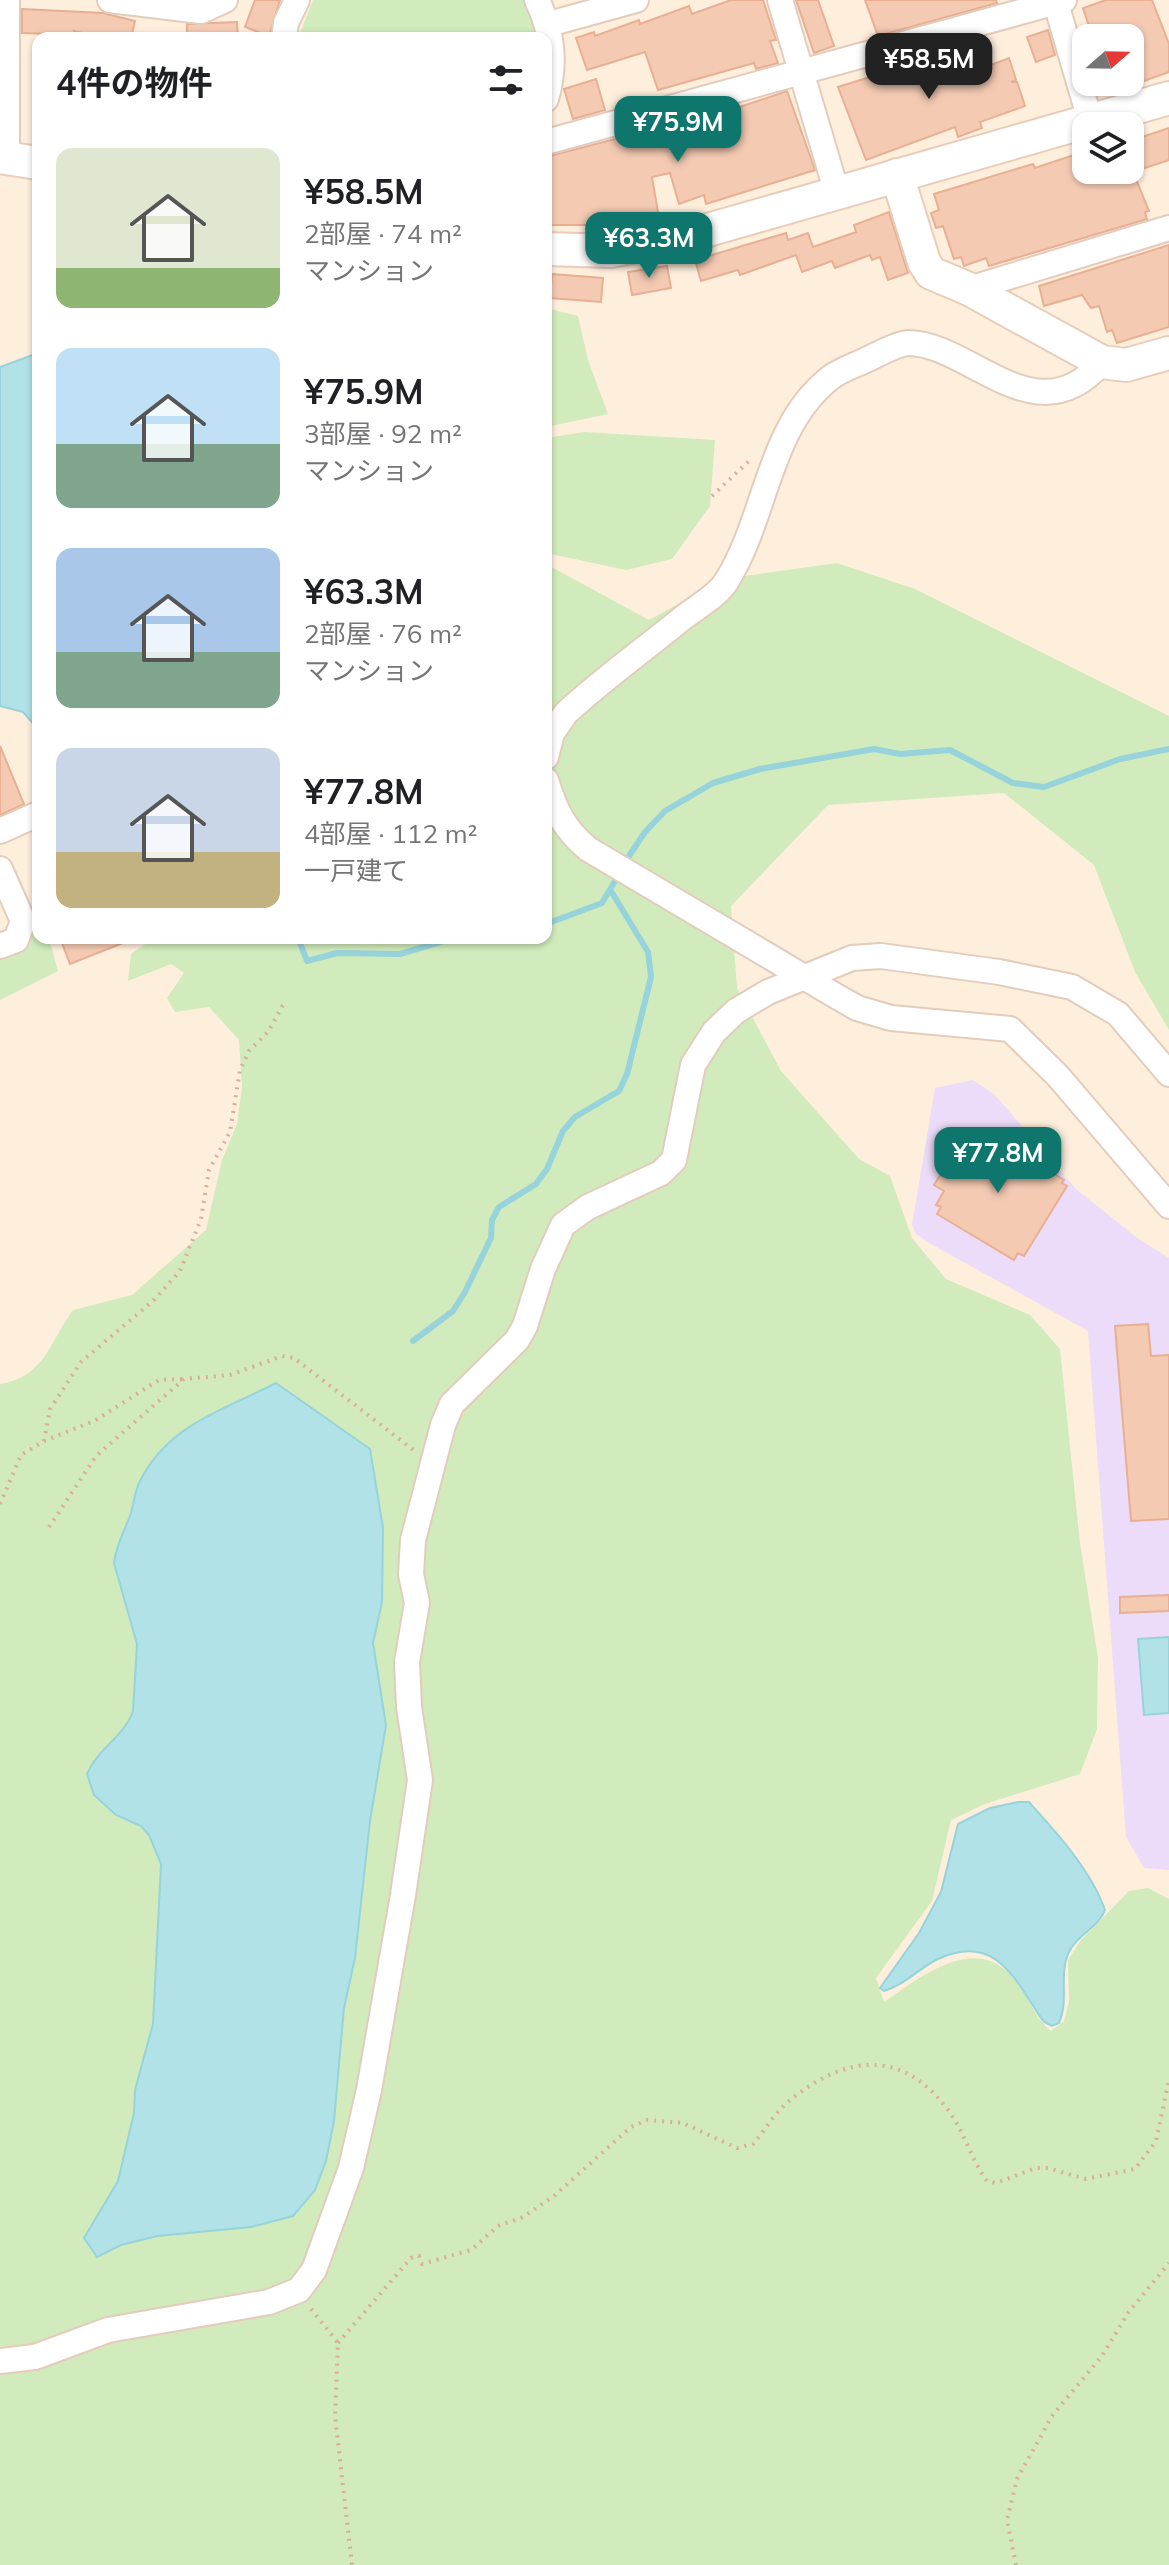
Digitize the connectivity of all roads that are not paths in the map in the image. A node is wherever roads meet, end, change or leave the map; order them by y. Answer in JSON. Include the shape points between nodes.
{"nodes":[{"id":1,"x":7,"y":0,"type":"edge"},
{"id":2,"x":110,"y":0,"type":"edge"},
{"id":3,"x":225,"y":0,"type":"edge"},
{"id":4,"x":297,"y":0,"type":"edge"},
{"id":5,"x":537,"y":0,"type":"edge"},
{"id":6,"x":636,"y":0,"type":"edge"},
{"id":7,"x":780,"y":0,"type":"edge"},
{"id":8,"x":1058,"y":1,"type":"edge"},
{"id":9,"x":549,"y":24,"type":"junction"},
{"id":10,"x":286,"y":32,"type":"edge"},
{"id":11,"x":549,"y":32,"type":"edge"},
{"id":12,"x":801,"y":74,"type":"junction"},
{"id":13,"x":1169,"y":98,"type":"edge"},
{"id":14,"x":1088,"y":112,"type":"edge"},
{"id":15,"x":1119,"y":112,"type":"edge"},
{"id":16,"x":1072,"y":125,"type":"edge"},
{"id":17,"x":552,"y":140,"type":"edge"},
{"id":18,"x":15,"y":159,"type":"edge"},
{"id":19,"x":897,"y":175,"type":"junction"},
{"id":20,"x":837,"y":193,"type":"junction"},
{"id":21,"x":1169,"y":228,"type":"edge"},
{"id":22,"x":552,"y":249,"type":"edge"},
{"id":23,"x":969,"y":289,"type":"junction"},
{"id":24,"x":1169,"y":353,"type":"edge"},
{"id":25,"x":1102,"y":362,"type":"junction"},
{"id":26,"x":552,"y":733,"type":"edge"},
{"id":27,"x":552,"y":800,"type":"edge"},
{"id":28,"x":32,"y":817,"type":"edge"},
{"id":29,"x":0,"y":831,"type":"edge"},
{"id":30,"x":0,"y":869,"type":"edge"},
{"id":31,"x":0,"y":946,"type":"edge"},
{"id":32,"x":804,"y":979,"type":"junction"},
{"id":33,"x":1169,"y":1074,"type":"edge"},
{"id":34,"x":1169,"y":1206,"type":"edge"},
{"id":35,"x":0,"y":2361,"type":"edge"}],
"edges":[{"from":1,"to":18,"type":"street"},
{"from":2,"to":3,"type":"street","via":[[201,11]]},
{"from":4,"to":10,"type":"street"},
{"from":5,"to":9,"type":"street"},
{"from":6,"to":9,"type":"street"},
{"from":7,"to":12,"type":"street"},
{"from":8,"to":12,"type":"street"},
{"from":8,"to":14,"type":"street"},
{"from":9,"to":11,"type":"street"},
{"from":12,"to":17,"type":"street"},
{"from":12,"to":20,"type":"street"},
{"from":13,"to":15,"type":"street"},
{"from":16,"to":19,"type":"street"},
{"from":19,"to":20,"type":"street"},
{"from":19,"to":23,"type":"street","via":[[924,262],[931,273]]},
{"from":20,"to":22,"type":"street","via":[[687,236],[611,251]]},
{"from":21,"to":23,"type":"street"},
{"from":23,"to":25,"type":"street"},
{"from":24,"to":25,"type":"street","via":[[1126,365]]},
{"from":25,"to":26,"type":"street","via":[[1084,380],[1024,390],[936,349],[906,343],[830,378],[784,438],[725,584],[566,713]]},
{"from":27,"to":32,"type":"street","via":[[569,833],[610,863]]},
{"from":28,"to":29,"type":"street"},
{"from":30,"to":31,"type":"street","via":[[23,921],[16,940]]},
{"from":32,"to":33,"type":"street","via":[[864,955],[1072,987],[1118,1014]]},
{"from":32,"to":34,"type":"street","via":[[857,1008],[891,1018],[1010,1029],[1057,1075]]},
{"from":32,"to":35,"type":"street","via":[[736,1011],[703,1046],[693,1065],[674,1160],[661,1173],[588,1207],[563,1225],[521,1333],[452,1404],[413,1540],[411,1574],[417,1603],[408,1677],[420,1780],[403,1895],[351,2168],[324,2247],[299,2290],[269,2302],[108,2330],[35,2357]]}]}
